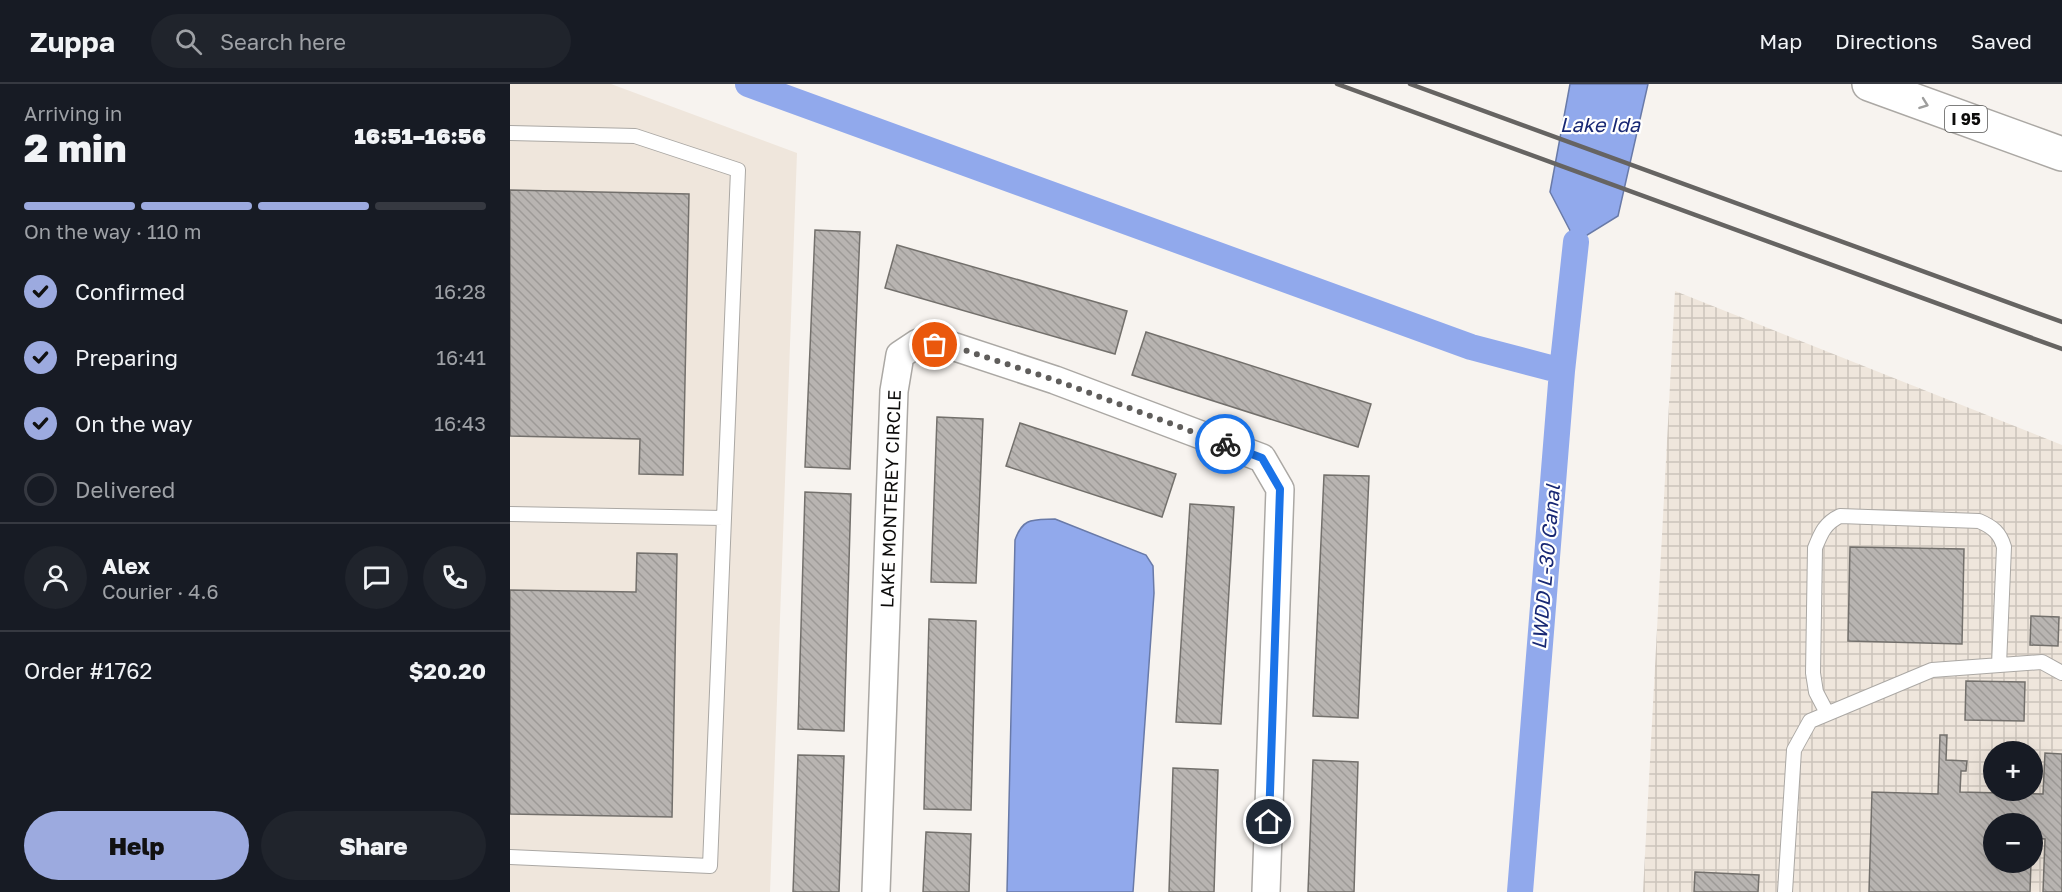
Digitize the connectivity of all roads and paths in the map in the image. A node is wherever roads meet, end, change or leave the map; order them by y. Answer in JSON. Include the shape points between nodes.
{"nodes":[{"id":1,"x":1869,"y":84,"type":"edge"},
{"id":2,"x":510,"y":134,"type":"edge"},
{"id":3,"x":2062,"y":154,"type":"edge"},
{"id":4,"x":510,"y":514,"type":"edge"},
{"id":5,"x":723,"y":518,"type":"junction"},
{"id":6,"x":1999,"y":665,"type":"junction"},
{"id":7,"x":2062,"y":673,"type":"edge"},
{"id":8,"x":1827,"y":713,"type":"junction"},
{"id":9,"x":510,"y":857,"type":"edge"},
{"id":10,"x":876,"y":892,"type":"edge"},
{"id":11,"x":1266,"y":892,"type":"edge"},
{"id":12,"x":1785,"y":892,"type":"edge"}],
"edges":[{"from":1,"to":3,"type":"highway","number":"I 95","one_way":true},
{"from":2,"to":5,"type":"lane","via":[[635,136],[738,170]]},
{"from":4,"to":5,"type":"lane"},
{"from":5,"to":9,"type":"lane","via":[[710,866]]},
{"from":6,"to":7,"type":"lane","via":[[2043,662]]},
{"from":6,"to":8,"type":"lane","via":[[1932,670]]},
{"from":6,"to":8,"type":"lane","via":[[2004,548],[2001,536],[1979,521],[1840,516],[1823,529],[1815,548],[1813,673],[1816,692]]},
{"from":8,"to":12,"type":"lane","via":[[1810,721],[1794,750]]},
{"from":10,"to":11,"type":"street","name":"LAKE MONTEREY CIRCLE","via":[[894,392],[900,355],[918,343],[952,346],[1055,380],[1262,458],[1280,489]]}]}
